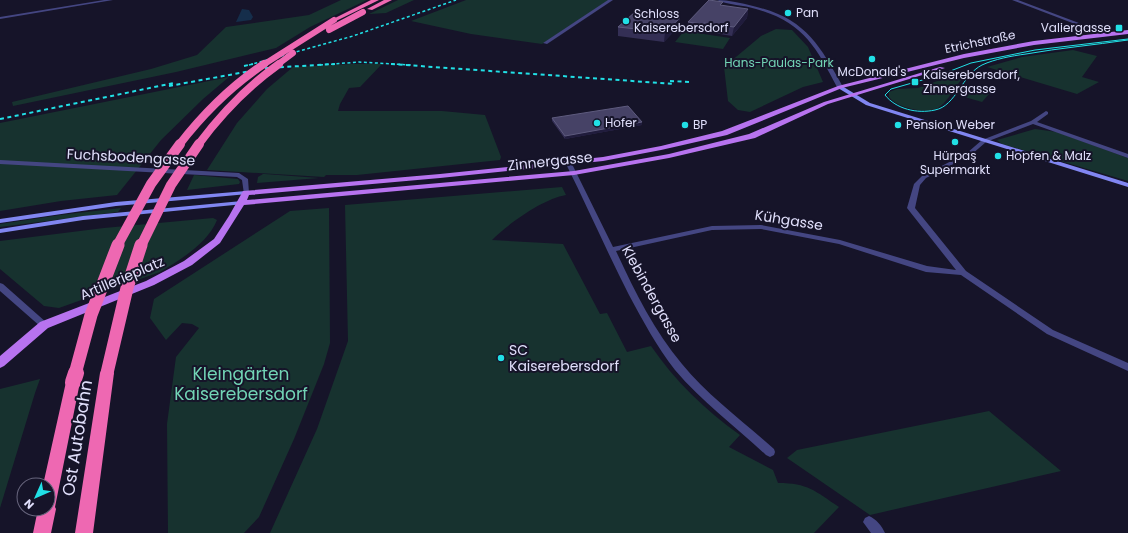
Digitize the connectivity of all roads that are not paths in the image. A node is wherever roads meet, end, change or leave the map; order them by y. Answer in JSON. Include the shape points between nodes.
{"nodes":[{"id":1,"x":111,"y":0,"type":"edge"},
{"id":2,"x":376,"y":0,"type":"edge"},
{"id":3,"x":389,"y":0,"type":"edge"},
{"id":4,"x":611,"y":0,"type":"edge"},
{"id":5,"x":719,"y":0,"type":"edge"},
{"id":6,"x":1014,"y":0,"type":"edge"},
{"id":7,"x":0,"y":18,"type":"edge"},
{"id":8,"x":1128,"y":32,"type":"edge"},
{"id":9,"x":1106,"y":34,"type":"junction"},
{"id":10,"x":1128,"y":35,"type":"edge"},
{"id":11,"x":545,"y":44,"type":"dead end"},
{"id":12,"x":840,"y":87,"type":"junction"},
{"id":13,"x":851,"y":95,"type":"junction"},
{"id":14,"x":1046,"y":113,"type":"dead end"},
{"id":15,"x":1032,"y":122,"type":"junction"},
{"id":16,"x":984,"y":141,"type":"junction"},
{"id":17,"x":1128,"y":156,"type":"edge"},
{"id":18,"x":0,"y":162,"type":"edge"},
{"id":19,"x":569,"y":164,"type":"junction"},
{"id":20,"x":574,"y":173,"type":"junction"},
{"id":21,"x":1128,"y":185,"type":"edge"},
{"id":22,"x":244,"y":198,"type":"junction"},
{"id":23,"x":0,"y":221,"type":"edge"},
{"id":24,"x":0,"y":231,"type":"edge"},
{"id":25,"x":610,"y":250,"type":"junction"},
{"id":26,"x":963,"y":273,"type":"junction"},
{"id":27,"x":0,"y":286,"type":"edge"},
{"id":28,"x":44,"y":325,"type":"junction"},
{"id":29,"x":0,"y":364,"type":"edge"},
{"id":30,"x":1128,"y":367,"type":"edge"},
{"id":31,"x":770,"y":452,"type":"dead end"},
{"id":32,"x":53,"y":477,"type":"edge"},
{"id":33,"x":45,"y":517,"type":"edge"},
{"id":34,"x":869,"y":522,"type":"dead end"},
{"id":35,"x":42,"y":533,"type":"edge"},
{"id":36,"x":84,"y":533,"type":"edge"},
{"id":37,"x":879,"y":533,"type":"edge"}],
"edges":[{"from":1,"to":7,"type":"street"},
{"from":2,"to":32,"type":"highway","name":"Ost Autobahn","bridge":true,"via":[[334,20],[275,56],[238,84],[206,114],[148,188],[119,242],[94,306],[73,382]]},
{"from":3,"to":36,"type":"highway","name":"Ost Autobahn","bridge":true,"via":[[313,40],[281,61],[252,85],[196,147],[170,187],[144,238],[124,300],[107,373]]},
{"from":4,"to":11,"type":"street"},
{"from":5,"to":12,"type":"street","via":[[776,13],[804,32],[812,40]]},
{"from":6,"to":9,"type":"street"},
{"from":8,"to":9,"type":"main road","name":"Etrichstraße"},
{"from":9,"to":12,"type":"main road","name":"Etrichstraße","via":[[1000,48]]},
{"from":10,"to":13,"type":"main road","name":"Etrichstraße","via":[[1011,51],[961,62]]},
{"from":12,"to":13,"type":"main road"},
{"from":12,"to":19,"type":"main road","name":"Zinnergasse","via":[[724,133],[661,148]]},
{"from":13,"to":16,"type":"main road","via":[[868,104]]},
{"from":13,"to":20,"type":"main road","name":"Zinnergasse","via":[[826,103],[752,136],[669,156]]},
{"from":14,"to":15,"type":"street"},
{"from":15,"to":16,"type":"street"},
{"from":15,"to":17,"type":"street"},
{"from":16,"to":21,"type":"main road"},
{"from":16,"to":26,"type":"street","via":[[969,154],[924,177],[917,184],[911,208]]},
{"from":18,"to":22,"type":"street","name":"Fuchsbodengasse","via":[[239,175],[245,179]]},
{"from":19,"to":20,"type":"street","name":"Klebindergasse"},
{"from":19,"to":22,"type":"main road","name":"Zinnergasse"},
{"from":20,"to":22,"type":"main road","name":"Zinnergasse"},
{"from":20,"to":25,"type":"street","name":"Klebindergasse"},
{"from":22,"to":23,"type":"main road","via":[[116,204]]},
{"from":22,"to":24,"type":"main road"},
{"from":22,"to":28,"type":"main road","name":"Artillerieplatz","via":[[217,241],[188,263],[150,283]]},
{"from":25,"to":26,"type":"street","name":"Kühgasse","via":[[712,228],[761,227],[840,242],[926,269]]},
{"from":25,"to":31,"type":"street","name":"Klebindergasse","via":[[668,353],[703,395]]},
{"from":26,"to":30,"type":"street","via":[[1050,332]]},
{"from":27,"to":28,"type":"street"},
{"from":28,"to":29,"type":"main road","name":"Artillerieplatz"},
{"from":33,"to":35,"type":"highway","name":"Ost Autobahn"},
{"from":34,"to":37,"type":"street"}]}
